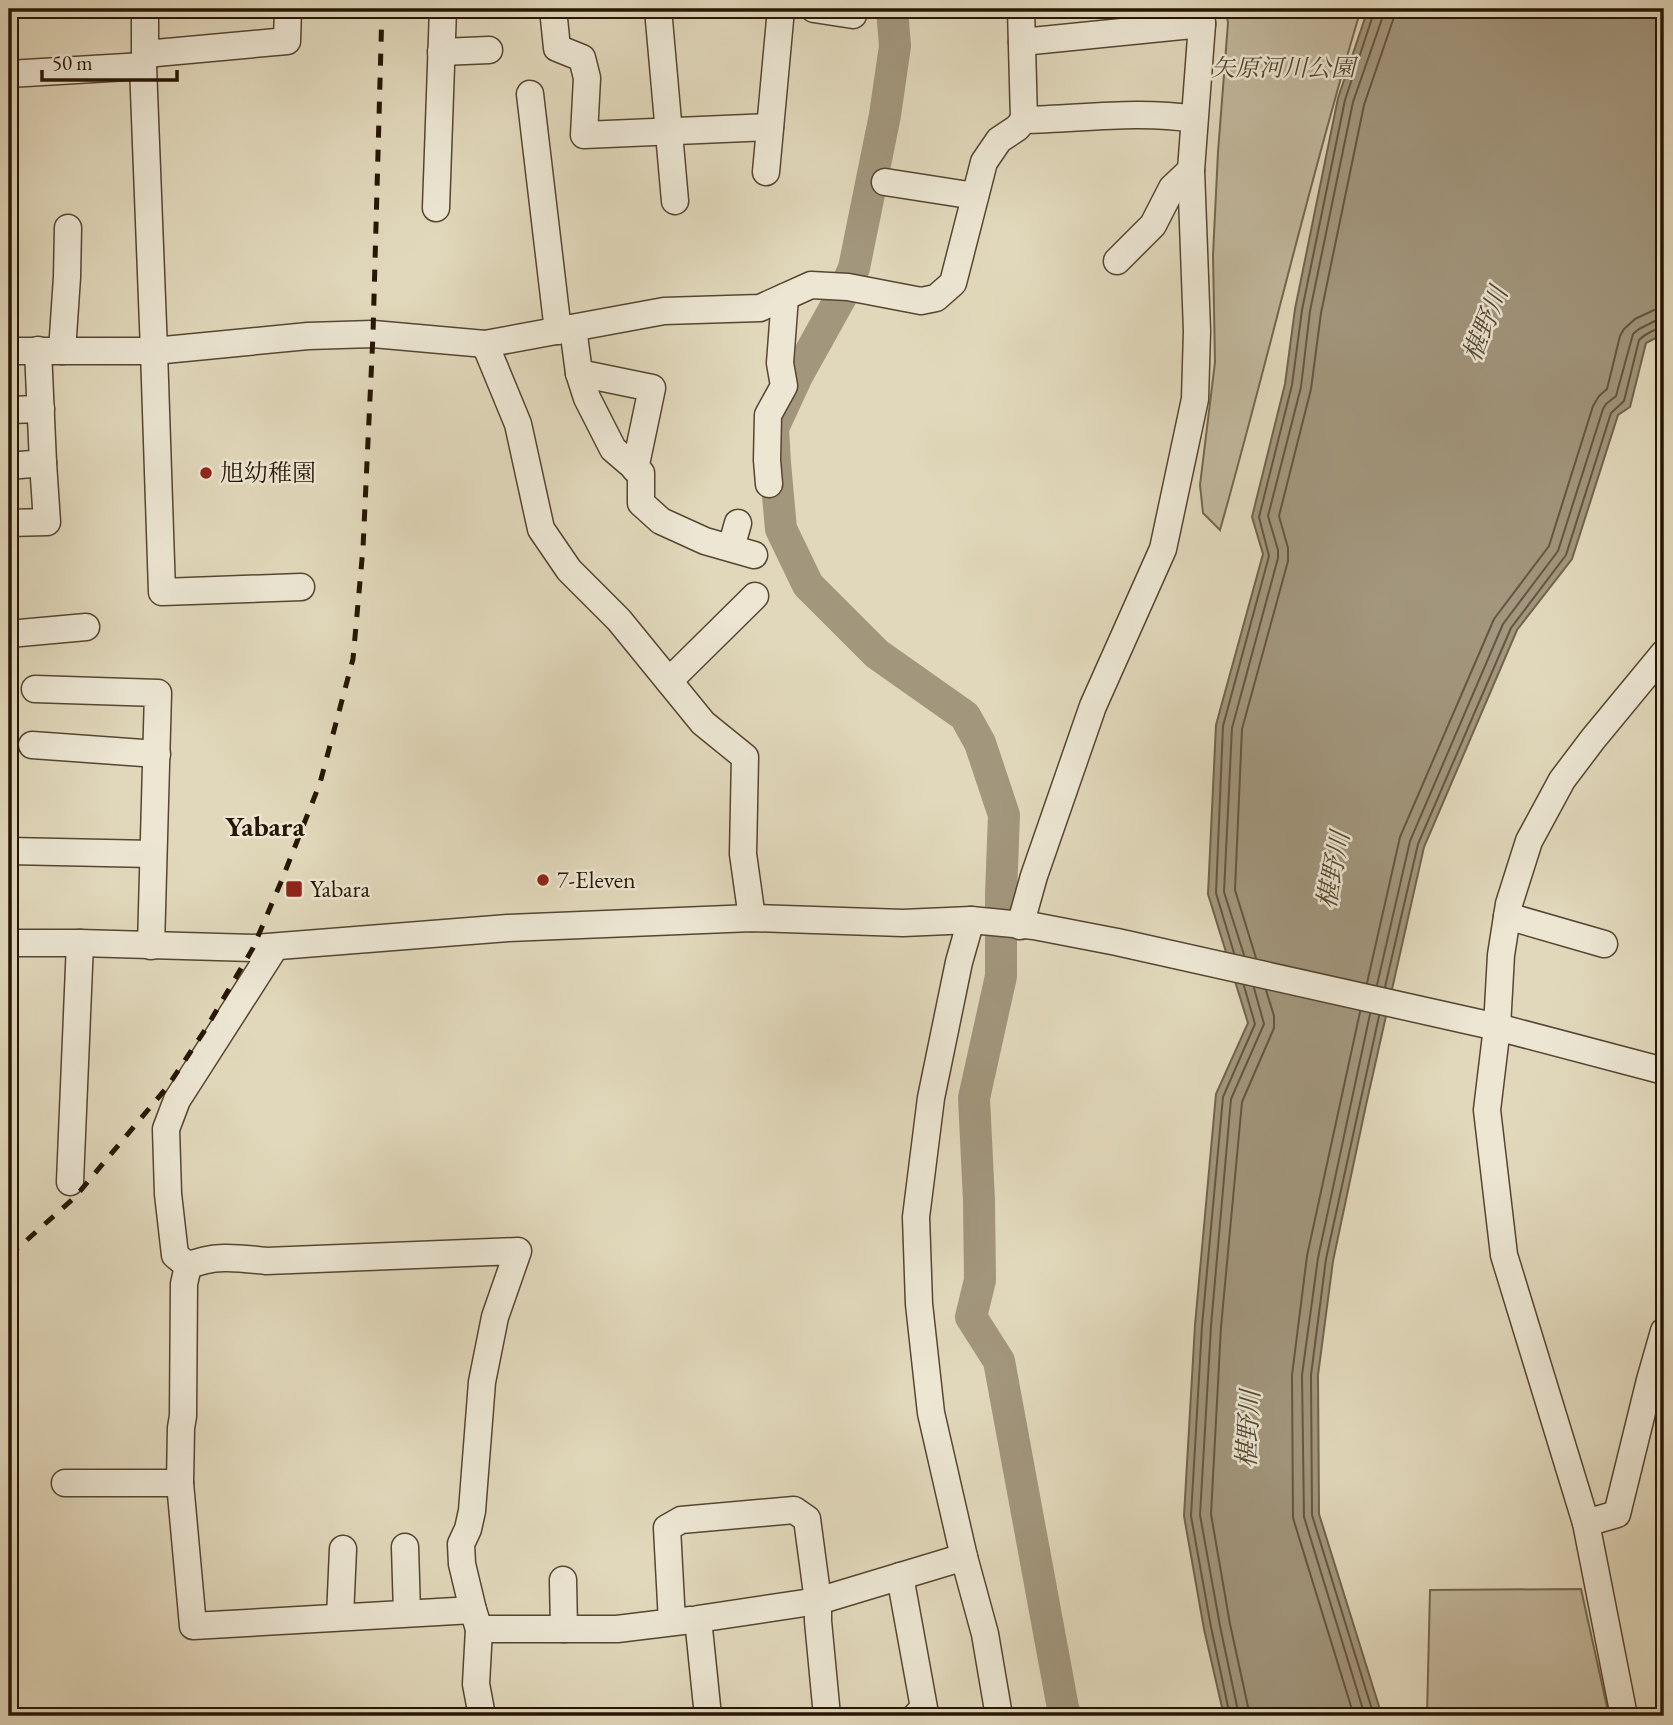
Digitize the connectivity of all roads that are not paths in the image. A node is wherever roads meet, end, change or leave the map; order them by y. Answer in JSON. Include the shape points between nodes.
{"nodes":[{"id":1,"x":145,"y":9,"type":"edge"},
{"id":2,"x":288,"y":9,"type":"edge"},
{"id":3,"x":443,"y":9,"type":"edge"},
{"id":4,"x":554,"y":9,"type":"edge"},
{"id":5,"x":658,"y":9,"type":"edge"},
{"id":6,"x":780,"y":9,"type":"edge"},
{"id":7,"x":814,"y":9,"type":"edge"},
{"id":8,"x":1021,"y":9,"type":"edge"},
{"id":9,"x":853,"y":15,"type":"dead end"},
{"id":10,"x":1202,"y":16,"type":"edge"},
{"id":11,"x":1098,"y":21,"type":"edge"},
{"id":12,"x":1022,"y":42,"type":"junction"},
{"id":13,"x":489,"y":50,"type":"dead end"},
{"id":14,"x":441,"y":52,"type":"junction"},
{"id":15,"x":144,"y":60,"type":"junction"},
{"id":16,"x":9,"y":74,"type":"edge"},
{"id":17,"x":530,"y":93,"type":"dead end"},
{"id":18,"x":1194,"y":119,"type":"junction"},
{"id":19,"x":1024,"y":120,"type":"junction"},
{"id":20,"x":769,"y":127,"type":"junction"},
{"id":21,"x":668,"y":132,"type":"junction"},
{"id":22,"x":1191,"y":170,"type":"junction"},
{"id":23,"x":766,"y":172,"type":"dead end"},
{"id":24,"x":885,"y":182,"type":"dead end"},
{"id":25,"x":975,"y":196,"type":"junction"},
{"id":26,"x":675,"y":201,"type":"dead end"},
{"id":27,"x":436,"y":208,"type":"dead end"},
{"id":28,"x":68,"y":228,"type":"dead end"},
{"id":29,"x":1117,"y":261,"type":"dead end"},
{"id":30,"x":785,"y":297,"type":"junction"},
{"id":31,"x":565,"y":330,"type":"junction"},
{"id":32,"x":485,"y":344,"type":"junction"},
{"id":33,"x":9,"y":351,"type":"edge"},
{"id":34,"x":50,"y":351,"type":"junction"},
{"id":35,"x":155,"y":351,"type":"junction"},
{"id":36,"x":579,"y":373,"type":"junction"},
{"id":37,"x":41,"y":409,"type":"junction"},
{"id":38,"x":9,"y":410,"type":"edge"},
{"id":39,"x":43,"y":463,"type":"junction"},
{"id":40,"x":9,"y":466,"type":"edge"},
{"id":41,"x":635,"y":469,"type":"junction"},
{"id":42,"x":769,"y":484,"type":"dead end"},
{"id":43,"x":9,"y":523,"type":"edge"},
{"id":44,"x":741,"y":542,"type":"dead end"},
{"id":45,"x":301,"y":587,"type":"dead end"},
{"id":46,"x":755,"y":596,"type":"dead end"},
{"id":47,"x":86,"y":627,"type":"dead end"},
{"id":48,"x":9,"y":634,"type":"edge"},
{"id":49,"x":1664,"y":653,"type":"edge"},
{"id":50,"x":669,"y":681,"type":"junction"},
{"id":51,"x":35,"y":690,"type":"dead end"},
{"id":52,"x":32,"y":746,"type":"dead end"},
{"id":53,"x":157,"y":754,"type":"junction"},
{"id":54,"x":9,"y":851,"type":"edge"},
{"id":55,"x":153,"y":854,"type":"junction"},
{"id":56,"x":1507,"y":916,"type":"junction"},
{"id":57,"x":752,"y":918,"type":"junction"},
{"id":58,"x":971,"y":920,"type":"junction"},
{"id":59,"x":1027,"y":926,"type":"junction"},
{"id":60,"x":9,"y":943,"type":"edge"},
{"id":61,"x":80,"y":943,"type":"junction"},
{"id":62,"x":1604,"y":944,"type":"dead end"},
{"id":63,"x":151,"y":946,"type":"junction"},
{"id":64,"x":275,"y":947,"type":"junction"},
{"id":65,"x":1490,"y":1025,"type":"junction"},
{"id":66,"x":1664,"y":1071,"type":"edge"},
{"id":67,"x":70,"y":1182,"type":"dead end"},
{"id":68,"x":188,"y":1266,"type":"junction"},
{"id":69,"x":1664,"y":1331,"type":"edge"},
{"id":70,"x":65,"y":1483,"type":"dead end"},
{"id":71,"x":180,"y":1483,"type":"junction"},
{"id":72,"x":1586,"y":1523,"type":"junction"},
{"id":73,"x":405,"y":1547,"type":"dead end"},
{"id":74,"x":343,"y":1549,"type":"dead end"},
{"id":75,"x":964,"y":1557,"type":"junction"},
{"id":76,"x":900,"y":1576,"type":"junction"},
{"id":77,"x":563,"y":1580,"type":"dead end"},
{"id":78,"x":818,"y":1601,"type":"junction"},
{"id":79,"x":407,"y":1613,"type":"junction"},
{"id":80,"x":340,"y":1617,"type":"junction"},
{"id":81,"x":476,"y":1619,"type":"junction"},
{"id":82,"x":685,"y":1621,"type":"junction"},
{"id":83,"x":564,"y":1629,"type":"junction"},
{"id":84,"x":482,"y":1716,"type":"edge"},
{"id":85,"x":708,"y":1716,"type":"edge"},
{"id":86,"x":827,"y":1716,"type":"edge"},
{"id":87,"x":916,"y":1716,"type":"edge"},
{"id":88,"x":999,"y":1716,"type":"edge"},
{"id":89,"x":1625,"y":1716,"type":"edge"}],
"edges":[{"from":1,"to":15,"type":"street"},
{"from":2,"to":15,"type":"street","via":[[288,41]]},
{"from":3,"to":14,"type":"street"},
{"from":4,"to":21,"type":"street","via":[[557,48],[582,58],[587,78],[584,135]]},
{"from":5,"to":21,"type":"street"},
{"from":6,"to":20,"type":"street"},
{"from":7,"to":9,"type":"street"},
{"from":8,"to":12,"type":"street"},
{"from":10,"to":11,"type":"street"},
{"from":10,"to":18,"type":"street"},
{"from":11,"to":12,"type":"street"},
{"from":12,"to":19,"type":"street"},
{"from":13,"to":14,"type":"street"},
{"from":14,"to":27,"type":"street"},
{"from":15,"to":16,"type":"street"},
{"from":15,"to":35,"type":"street"},
{"from":17,"to":31,"type":"street"},
{"from":18,"to":19,"type":"street","via":[[1130,115]]},
{"from":18,"to":22,"type":"street"},
{"from":19,"to":25,"type":"street","via":[[999,140],[984,162]]},
{"from":20,"to":21,"type":"street"},
{"from":20,"to":23,"type":"street"},
{"from":21,"to":26,"type":"street"},
{"from":22,"to":29,"type":"street","via":[[1172,188],[1153,225]]},
{"from":22,"to":59,"type":"street","via":[[1195,399],[1163,549],[1093,706],[1034,876]]},
{"from":24,"to":25,"type":"street"},
{"from":25,"to":30,"type":"street","via":[[953,283],[936,298],[921,301],[811,285]]},
{"from":28,"to":34,"type":"street","via":[[67,277]]},
{"from":30,"to":31,"type":"street","via":[[760,308],[664,311]]},
{"from":30,"to":42,"type":"street","via":[[780,363],[784,386],[768,415]]},
{"from":31,"to":32,"type":"street"},
{"from":31,"to":36,"type":"street"},
{"from":32,"to":35,"type":"street","via":[[373,334]]},
{"from":32,"to":50,"type":"street","via":[[518,425],[541,529],[569,570]]},
{"from":33,"to":34,"type":"street"},
{"from":34,"to":35,"type":"street"},
{"from":34,"to":37,"type":"street"},
{"from":35,"to":45,"type":"street","via":[[162,592]]},
{"from":36,"to":41,"type":"street","via":[[613,449]]},
{"from":36,"to":41,"type":"street","via":[[652,388]]},
{"from":37,"to":38,"type":"street"},
{"from":37,"to":39,"type":"street"},
{"from":39,"to":40,"type":"street"},
{"from":39,"to":43,"type":"street","via":[[47,522]]},
{"from":41,"to":44,"type":"street","via":[[641,473],[641,503],[661,521],[694,536]]},
{"from":46,"to":50,"type":"street"},
{"from":47,"to":48,"type":"street"},
{"from":49,"to":56,"type":"street","via":[[1562,780],[1529,841]]},
{"from":50,"to":57,"type":"street","via":[[703,723],[745,757],[743,854]]},
{"from":51,"to":53,"type":"street","via":[[158,693]]},
{"from":52,"to":53,"type":"street"},
{"from":53,"to":55,"type":"street"},
{"from":54,"to":55,"type":"street"},
{"from":55,"to":63,"type":"street"},
{"from":56,"to":62,"type":"street"},
{"from":56,"to":65,"type":"street"},
{"from":57,"to":58,"type":"street","via":[[903,923]]},
{"from":57,"to":64,"type":"street","via":[[508,928]]},
{"from":58,"to":59,"type":"street"},
{"from":58,"to":75,"type":"street","via":[[931,1098],[916,1217],[919,1304],[931,1413]]},
{"from":59,"to":65,"type":"street"},
{"from":60,"to":61,"type":"street"},
{"from":61,"to":63,"type":"street"},
{"from":61,"to":67,"type":"street"},
{"from":63,"to":64,"type":"street"},
{"from":64,"to":68,"type":"street","via":[[177,1100],[166,1129],[175,1255]]},
{"from":65,"to":66,"type":"street"},
{"from":65,"to":72,"type":"street","via":[[1487,1110],[1504,1255]]},
{"from":68,"to":71,"type":"street"},
{"from":68,"to":81,"type":"street","via":[[230,1257],[266,1261],[518,1251],[495,1317],[482,1382],[472,1511],[461,1544]]},
{"from":69,"to":72,"type":"street","via":[[1617,1514]]},
{"from":70,"to":71,"type":"street"},
{"from":71,"to":80,"type":"street","via":[[193,1626]]},
{"from":72,"to":89,"type":"street"},
{"from":73,"to":79,"type":"street"},
{"from":74,"to":80,"type":"street"},
{"from":75,"to":76,"type":"street"},
{"from":75,"to":88,"type":"street","via":[[985,1634]]},
{"from":76,"to":78,"type":"street"},
{"from":76,"to":87,"type":"street","via":[[924,1709]]},
{"from":77,"to":83,"type":"street"},
{"from":78,"to":82,"type":"street"},
{"from":78,"to":82,"type":"street","via":[[807,1519],[794,1510],[681,1520],[667,1528]]},
{"from":78,"to":86,"type":"street"},
{"from":79,"to":80,"type":"street"},
{"from":79,"to":81,"type":"street"},
{"from":81,"to":83,"type":"street"},
{"from":81,"to":84,"type":"street","via":[[476,1684]]},
{"from":82,"to":83,"type":"street"},
{"from":82,"to":85,"type":"street"}]}
